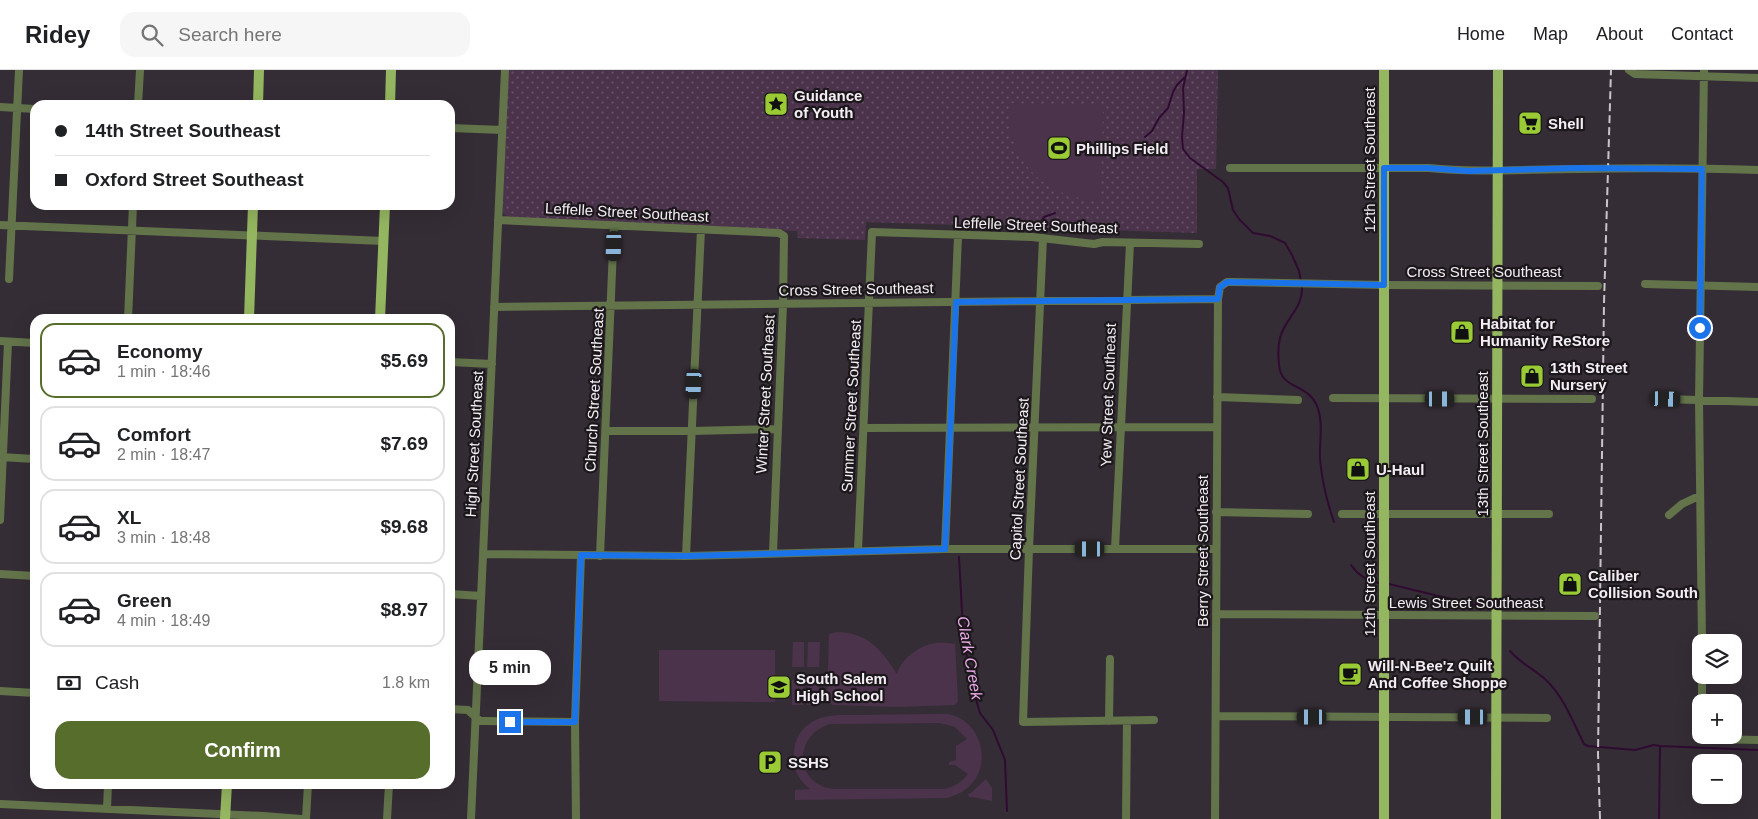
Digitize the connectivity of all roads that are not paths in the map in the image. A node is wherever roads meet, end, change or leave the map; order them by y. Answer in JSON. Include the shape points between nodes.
{"nodes":[{"id":1,"x":19,"y":70,"type":"edge"},
{"id":2,"x":140,"y":70,"type":"edge"},
{"id":3,"x":259,"y":70,"type":"edge"},
{"id":4,"x":391,"y":70,"type":"edge"},
{"id":5,"x":505,"y":70,"type":"edge"},
{"id":6,"x":1384,"y":70,"type":"edge"},
{"id":7,"x":1498,"y":70,"type":"edge"},
{"id":8,"x":1629,"y":71,"type":"edge"},
{"id":9,"x":1704,"y":73,"type":"edge"},
{"id":10,"x":1758,"y":78,"type":"edge"},
{"id":11,"x":138,"y":100,"type":"edge"},
{"id":12,"x":258,"y":100,"type":"edge"},
{"id":13,"x":390,"y":100,"type":"edge"},
{"id":14,"x":0,"y":107,"type":"edge"},
{"id":15,"x":17,"y":108,"type":"junction"},
{"id":16,"x":30,"y":109,"type":"edge"},
{"id":17,"x":455,"y":128,"type":"edge"},
{"id":18,"x":502,"y":130,"type":"junction"},
{"id":19,"x":1230,"y":168,"type":"dead end"},
{"id":20,"x":1384,"y":168,"type":"junction"},
{"id":21,"x":1702,"y":169,"type":"junction"},
{"id":22,"x":1497,"y":170,"type":"junction"},
{"id":23,"x":1758,"y":170,"type":"edge"},
{"id":24,"x":133,"y":210,"type":"edge"},
{"id":25,"x":254,"y":210,"type":"edge"},
{"id":26,"x":385,"y":210,"type":"edge"},
{"id":27,"x":498,"y":220,"type":"junction"},
{"id":28,"x":0,"y":224,"type":"edge"},
{"id":29,"x":12,"y":225,"type":"junction"},
{"id":30,"x":614,"y":226,"type":"junction"},
{"id":31,"x":701,"y":229,"type":"junction"},
{"id":32,"x":132,"y":230,"type":"junction"},
{"id":33,"x":872,"y":232,"type":"joint"},
{"id":34,"x":252,"y":236,"type":"junction"},
{"id":35,"x":784,"y":236,"type":"joint"},
{"id":36,"x":958,"y":236,"type":"junction"},
{"id":37,"x":1043,"y":238,"type":"junction"},
{"id":38,"x":383,"y":241,"type":"junction"},
{"id":39,"x":1130,"y":242,"type":"junction"},
{"id":40,"x":1199,"y":244,"type":"dead end"},
{"id":41,"x":9,"y":279,"type":"dead end"},
{"id":42,"x":1222,"y":284,"type":"joint"},
{"id":43,"x":1645,"y":284,"type":"dead end"},
{"id":44,"x":1384,"y":285,"type":"junction"},
{"id":45,"x":1701,"y":285,"type":"junction"},
{"id":46,"x":1497,"y":286,"type":"junction"},
{"id":47,"x":1598,"y":286,"type":"dead end"},
{"id":48,"x":1758,"y":287,"type":"edge"},
{"id":49,"x":1218,"y":299,"type":"junction"},
{"id":50,"x":1126,"y":300,"type":"junction"},
{"id":51,"x":1041,"y":301,"type":"junction"},
{"id":52,"x":956,"y":302,"type":"junction"},
{"id":53,"x":869,"y":303,"type":"junction"},
{"id":54,"x":697,"y":304,"type":"junction"},
{"id":55,"x":783,"y":304,"type":"junction"},
{"id":56,"x":611,"y":305,"type":"junction"},
{"id":57,"x":494,"y":307,"type":"junction"},
{"id":58,"x":128,"y":314,"type":"edge"},
{"id":59,"x":249,"y":314,"type":"edge"},
{"id":60,"x":380,"y":314,"type":"edge"},
{"id":61,"x":4,"y":342,"type":"edge"},
{"id":62,"x":30,"y":343,"type":"edge"},
{"id":63,"x":455,"y":362,"type":"edge"},
{"id":64,"x":492,"y":364,"type":"junction"},
{"id":65,"x":1216,"y":397,"type":"junction"},
{"id":66,"x":1332,"y":398,"type":"dead end"},
{"id":67,"x":1384,"y":398,"type":"junction"},
{"id":68,"x":1498,"y":399,"type":"junction"},
{"id":69,"x":1592,"y":399,"type":"dead end"},
{"id":70,"x":1666,"y":399,"type":"dead end"},
{"id":71,"x":1298,"y":400,"type":"dead end"},
{"id":72,"x":1699,"y":400,"type":"junction"},
{"id":73,"x":1758,"y":402,"type":"edge"},
{"id":74,"x":1122,"y":426,"type":"junction"},
{"id":75,"x":949,"y":427,"type":"junction"},
{"id":76,"x":1035,"y":427,"type":"junction"},
{"id":77,"x":1216,"y":427,"type":"junction"},
{"id":78,"x":864,"y":428,"type":"junction"},
{"id":79,"x":777,"y":429,"type":"junction"},
{"id":80,"x":606,"y":432,"type":"junction"},
{"id":81,"x":692,"y":432,"type":"junction"},
{"id":82,"x":1,"y":458,"type":"edge"},
{"id":83,"x":30,"y":459,"type":"edge"},
{"id":84,"x":1699,"y":496,"type":"junction"},
{"id":85,"x":1216,"y":512,"type":"junction"},
{"id":86,"x":1308,"y":514,"type":"dead end"},
{"id":87,"x":1342,"y":514,"type":"dead end"},
{"id":88,"x":1384,"y":514,"type":"junction"},
{"id":89,"x":1497,"y":514,"type":"junction"},
{"id":90,"x":1550,"y":514,"type":"dead end"},
{"id":91,"x":1669,"y":515,"type":"dead end"},
{"id":92,"x":0,"y":520,"type":"edge"},
{"id":93,"x":945,"y":549,"type":"junction"},
{"id":94,"x":1029,"y":549,"type":"junction"},
{"id":95,"x":1115,"y":549,"type":"junction"},
{"id":96,"x":1216,"y":549,"type":"junction"},
{"id":97,"x":858,"y":551,"type":"junction"},
{"id":98,"x":773,"y":553,"type":"junction"},
{"id":99,"x":483,"y":554,"type":"junction"},
{"id":100,"x":581,"y":555,"type":"junction"},
{"id":101,"x":600,"y":556,"type":"junction"},
{"id":102,"x":686,"y":556,"type":"junction"},
{"id":103,"x":0,"y":574,"type":"edge"},
{"id":104,"x":30,"y":576,"type":"edge"},
{"id":105,"x":455,"y":594,"type":"edge"},
{"id":106,"x":481,"y":596,"type":"junction"},
{"id":107,"x":1216,"y":614,"type":"junction"},
{"id":108,"x":1384,"y":615,"type":"junction"},
{"id":109,"x":1497,"y":615,"type":"junction"},
{"id":110,"x":1596,"y":616,"type":"dead end"},
{"id":111,"x":1702,"y":634,"type":"edge"},
{"id":112,"x":1110,"y":659,"type":"dead end"},
{"id":113,"x":0,"y":691,"type":"edge"},
{"id":114,"x":30,"y":693,"type":"edge"},
{"id":115,"x":455,"y":709,"type":"edge"},
{"id":116,"x":475,"y":716,"type":"junction"},
{"id":117,"x":1216,"y":716,"type":"junction"},
{"id":118,"x":1383,"y":717,"type":"junction"},
{"id":119,"x":1497,"y":717,"type":"junction"},
{"id":120,"x":1548,"y":718,"type":"dead end"},
{"id":121,"x":1154,"y":720,"type":"dead end"},
{"id":122,"x":1109,"y":721,"type":"junction"},
{"id":123,"x":1127,"y":721,"type":"junction"},
{"id":124,"x":575,"y":722,"type":"junction"},
{"id":125,"x":1742,"y":740,"type":"edge"},
{"id":126,"x":1758,"y":740,"type":"edge"},
{"id":127,"x":108,"y":789,"type":"edge"},
{"id":128,"x":227,"y":789,"type":"edge"},
{"id":129,"x":308,"y":789,"type":"edge"},
{"id":130,"x":389,"y":789,"type":"edge"},
{"id":131,"x":0,"y":804,"type":"edge"},
{"id":132,"x":107,"y":809,"type":"junction"},
{"id":133,"x":225,"y":817,"type":"edge"},
{"id":134,"x":301,"y":819,"type":"edge"},
{"id":135,"x":306,"y":819,"type":"edge"},
{"id":136,"x":387,"y":819,"type":"edge"},
{"id":137,"x":471,"y":819,"type":"edge"},
{"id":138,"x":576,"y":819,"type":"edge"},
{"id":139,"x":1126,"y":819,"type":"edge"},
{"id":140,"x":1215,"y":819,"type":"edge"},
{"id":141,"x":1384,"y":819,"type":"edge"},
{"id":142,"x":1496,"y":819,"type":"edge"}],
"edges":[{"from":1,"to":15,"type":"street"},
{"from":2,"to":11,"type":"street"},
{"from":3,"to":12,"type":"main road"},
{"from":4,"to":13,"type":"main road"},
{"from":5,"to":18,"type":"street","name":"High Street Southeast"},
{"from":6,"to":20,"type":"main road","name":"12th Street Southeast"},
{"from":7,"to":22,"type":"main road","name":"13th Street Southeast"},
{"from":8,"to":9,"type":"street","via":[[1635,74]]},
{"from":9,"to":10,"type":"street"},
{"from":9,"to":21,"type":"street"},
{"from":14,"to":15,"type":"street"},
{"from":15,"to":16,"type":"street"},
{"from":15,"to":29,"type":"street"},
{"from":17,"to":18,"type":"street"},
{"from":18,"to":27,"type":"street","name":"High Street Southeast"},
{"from":19,"to":20,"type":"street"},
{"from":20,"to":22,"type":"street"},
{"from":20,"to":44,"type":"main road","name":"12th Street Southeast"},
{"from":21,"to":22,"type":"street"},
{"from":21,"to":23,"type":"street"},
{"from":21,"to":45,"type":"street"},
{"from":22,"to":46,"type":"main road","name":"13th Street Southeast"},
{"from":24,"to":32,"type":"street"},
{"from":25,"to":34,"type":"main road"},
{"from":26,"to":38,"type":"main road"},
{"from":27,"to":30,"type":"street","name":"Leffelle Street Southeast"},
{"from":27,"to":57,"type":"street","name":"High Street Southeast"},
{"from":28,"to":29,"type":"street"},
{"from":29,"to":32,"type":"street"},
{"from":29,"to":41,"type":"street"},
{"from":30,"to":31,"type":"street","name":"Leffelle Street Southeast"},
{"from":30,"to":56,"type":"street","name":"Church Street Southeast"},
{"from":31,"to":35,"type":"street","name":"Leffelle Street Southeast","via":[[779,233]]},
{"from":31,"to":54,"type":"street"},
{"from":32,"to":34,"type":"street"},
{"from":32,"to":58,"type":"street"},
{"from":33,"to":36,"type":"street","name":"Leffelle Street Southeast"},
{"from":33,"to":53,"type":"street","name":"Summer Street Southeast"},
{"from":34,"to":38,"type":"street"},
{"from":34,"to":59,"type":"main road"},
{"from":35,"to":55,"type":"street","name":"Winter Street Southeast"},
{"from":36,"to":37,"type":"street","name":"Leffelle Street Southeast"},
{"from":36,"to":52,"type":"street"},
{"from":37,"to":39,"type":"street","name":"Leffelle Street Southeast","via":[[1094,244]]},
{"from":37,"to":51,"type":"street","name":"Capitol Street Southeast"},
{"from":38,"to":60,"type":"main road"},
{"from":39,"to":40,"type":"street","name":"Leffelle Street Southeast"},
{"from":39,"to":50,"type":"street","name":"Yew Street Southeast"},
{"from":42,"to":44,"type":"street","name":"Cross Street Southeast"},
{"from":42,"to":49,"type":"street","name":"Berry Street Southeast"},
{"from":43,"to":45,"type":"street"},
{"from":44,"to":46,"type":"street","name":"Cross Street Southeast"},
{"from":44,"to":67,"type":"main road","name":"12th Street Southeast"},
{"from":45,"to":48,"type":"street"},
{"from":45,"to":72,"type":"street"},
{"from":46,"to":47,"type":"street","name":"Cross Street Southeast"},
{"from":46,"to":68,"type":"main road","name":"13th Street Southeast"},
{"from":49,"to":50,"type":"street","name":"Cross Street Southeast"},
{"from":49,"to":65,"type":"street","name":"Berry Street Southeast"},
{"from":50,"to":51,"type":"street","name":"Cross Street Southeast"},
{"from":50,"to":74,"type":"street","name":"Yew Street Southeast"},
{"from":51,"to":52,"type":"street","name":"Cross Street Southeast"},
{"from":51,"to":76,"type":"street","name":"Capitol Street Southeast"},
{"from":52,"to":53,"type":"street","name":"Cross Street Southeast"},
{"from":52,"to":75,"type":"street"},
{"from":53,"to":55,"type":"street","name":"Cross Street Southeast"},
{"from":53,"to":78,"type":"street","name":"Summer Street Southeast"},
{"from":54,"to":55,"type":"street","name":"Cross Street Southeast"},
{"from":54,"to":56,"type":"street","name":"Cross Street Southeast"},
{"from":54,"to":81,"type":"street"},
{"from":55,"to":79,"type":"street","name":"Winter Street Southeast"},
{"from":56,"to":57,"type":"street","name":"Cross Street Southeast"},
{"from":56,"to":80,"type":"street","name":"Church Street Southeast"},
{"from":57,"to":64,"type":"street","name":"High Street Southeast"},
{"from":61,"to":62,"type":"street"},
{"from":61,"to":82,"type":"street"},
{"from":63,"to":64,"type":"street"},
{"from":64,"to":99,"type":"street","name":"High Street Southeast"},
{"from":65,"to":71,"type":"street"},
{"from":65,"to":77,"type":"street","name":"Berry Street Southeast"},
{"from":66,"to":67,"type":"street"},
{"from":67,"to":68,"type":"street"},
{"from":67,"to":88,"type":"main road","name":"12th Street Southeast"},
{"from":68,"to":69,"type":"street"},
{"from":68,"to":89,"type":"main road","name":"13th Street Southeast"},
{"from":70,"to":72,"type":"street"},
{"from":72,"to":73,"type":"street"},
{"from":72,"to":84,"type":"street"},
{"from":74,"to":76,"type":"street"},
{"from":74,"to":77,"type":"street"},
{"from":74,"to":95,"type":"street","name":"Yew Street Southeast"},
{"from":75,"to":76,"type":"street"},
{"from":75,"to":78,"type":"street"},
{"from":75,"to":93,"type":"street"},
{"from":76,"to":94,"type":"street","name":"Capitol Street Southeast"},
{"from":77,"to":85,"type":"street","name":"Berry Street Southeast"},
{"from":78,"to":97,"type":"street","name":"Summer Street Southeast"},
{"from":79,"to":81,"type":"street"},
{"from":79,"to":98,"type":"street","name":"Winter Street Southeast"},
{"from":80,"to":81,"type":"street"},
{"from":80,"to":101,"type":"street","name":"Church Street Southeast"},
{"from":81,"to":102,"type":"street"},
{"from":82,"to":83,"type":"street"},
{"from":82,"to":92,"type":"street"},
{"from":84,"to":91,"type":"street"},
{"from":84,"to":111,"type":"street"},
{"from":85,"to":86,"type":"street"},
{"from":85,"to":96,"type":"street","name":"Berry Street Southeast"},
{"from":87,"to":88,"type":"street"},
{"from":88,"to":89,"type":"street"},
{"from":88,"to":108,"type":"main road","name":"12th Street Southeast"},
{"from":89,"to":90,"type":"street"},
{"from":89,"to":109,"type":"main road","name":"13th Street Southeast"},
{"from":93,"to":94,"type":"street"},
{"from":93,"to":97,"type":"street"},
{"from":94,"to":95,"type":"street"},
{"from":94,"to":122,"type":"street","name":"Capitol Street Southeast","via":[[1023,722]]},
{"from":95,"to":96,"type":"street"},
{"from":96,"to":107,"type":"street","name":"Berry Street Southeast"},
{"from":97,"to":98,"type":"street"},
{"from":98,"to":102,"type":"street"},
{"from":99,"to":100,"type":"street"},
{"from":99,"to":106,"type":"street","name":"High Street Southeast"},
{"from":100,"to":101,"type":"street"},
{"from":100,"to":124,"type":"street"},
{"from":101,"to":102,"type":"street"},
{"from":103,"to":104,"type":"street"},
{"from":105,"to":106,"type":"street"},
{"from":106,"to":116,"type":"street","name":"High Street Southeast"},
{"from":107,"to":108,"type":"street","name":"Lewis Street Southeast"},
{"from":107,"to":117,"type":"street","name":"Berry Street Southeast"},
{"from":108,"to":109,"type":"street","name":"Lewis Street Southeast"},
{"from":108,"to":118,"type":"main road","name":"12th Street Southeast"},
{"from":109,"to":110,"type":"street","name":"Lewis Street Southeast"},
{"from":109,"to":119,"type":"main road","name":"13th Street Southeast"},
{"from":112,"to":122,"type":"street"},
{"from":113,"to":114,"type":"street"},
{"from":115,"to":116,"type":"street","via":[[468,710]]},
{"from":116,"to":124,"type":"street","via":[[480,721]]},
{"from":116,"to":137,"type":"street","name":"High Street Southeast"},
{"from":117,"to":118,"type":"street"},
{"from":117,"to":140,"type":"street","name":"Berry Street Southeast"},
{"from":118,"to":119,"type":"street"},
{"from":118,"to":141,"type":"main road","name":"12th Street Southeast"},
{"from":119,"to":120,"type":"street"},
{"from":119,"to":142,"type":"main road","name":"13th Street Southeast"},
{"from":121,"to":123,"type":"street"},
{"from":122,"to":123,"type":"street"},
{"from":123,"to":139,"type":"street"},
{"from":124,"to":138,"type":"street"},
{"from":125,"to":126,"type":"street"},
{"from":127,"to":132,"type":"street"},
{"from":128,"to":133,"type":"main road"},
{"from":129,"to":135,"type":"street"},
{"from":130,"to":136,"type":"street"},
{"from":131,"to":132,"type":"street"},
{"from":132,"to":133,"type":"street"},
{"from":133,"to":134,"type":"street"}]}
